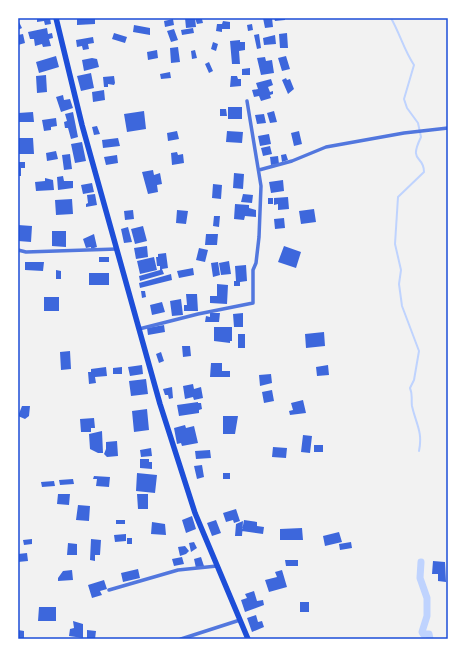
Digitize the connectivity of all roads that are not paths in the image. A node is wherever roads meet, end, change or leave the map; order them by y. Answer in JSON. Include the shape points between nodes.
{"nodes":[{"id":1,"x":56,"y":18,"type":"edge"},
{"id":2,"x":246,"y":101,"type":"dead end"},
{"id":3,"x":448,"y":128,"type":"edge"},
{"id":4,"x":259,"y":170,"type":"junction"},
{"id":5,"x":117,"y":249,"type":"junction"},
{"id":6,"x":18,"y":250,"type":"edge"},
{"id":7,"x":139,"y":329,"type":"junction"},
{"id":8,"x":217,"y":566,"type":"junction"},
{"id":9,"x":109,"y":590,"type":"dead end"},
{"id":10,"x":240,"y":620,"type":"junction"},
{"id":11,"x":181,"y":639,"type":"edge"},
{"id":12,"x":248,"y":639,"type":"edge"}],
"edges":[{"from":1,"to":5,"type":"main road","via":[[82,125]]},
{"from":2,"to":4,"type":"street"},
{"from":3,"to":4,"type":"street","via":[[326,146],[292,161]]},
{"from":4,"to":7,"type":"street","via":[[259,237],[253,270],[253,303]]},
{"from":5,"to":6,"type":"street","via":[[26,252]]},
{"from":5,"to":7,"type":"main road"},
{"from":7,"to":8,"type":"main road","via":[[193,506]]},
{"from":8,"to":9,"type":"street","via":[[178,570]]},
{"from":8,"to":10,"type":"main road"},
{"from":10,"to":11,"type":"street"},
{"from":10,"to":12,"type":"main road"}]}
